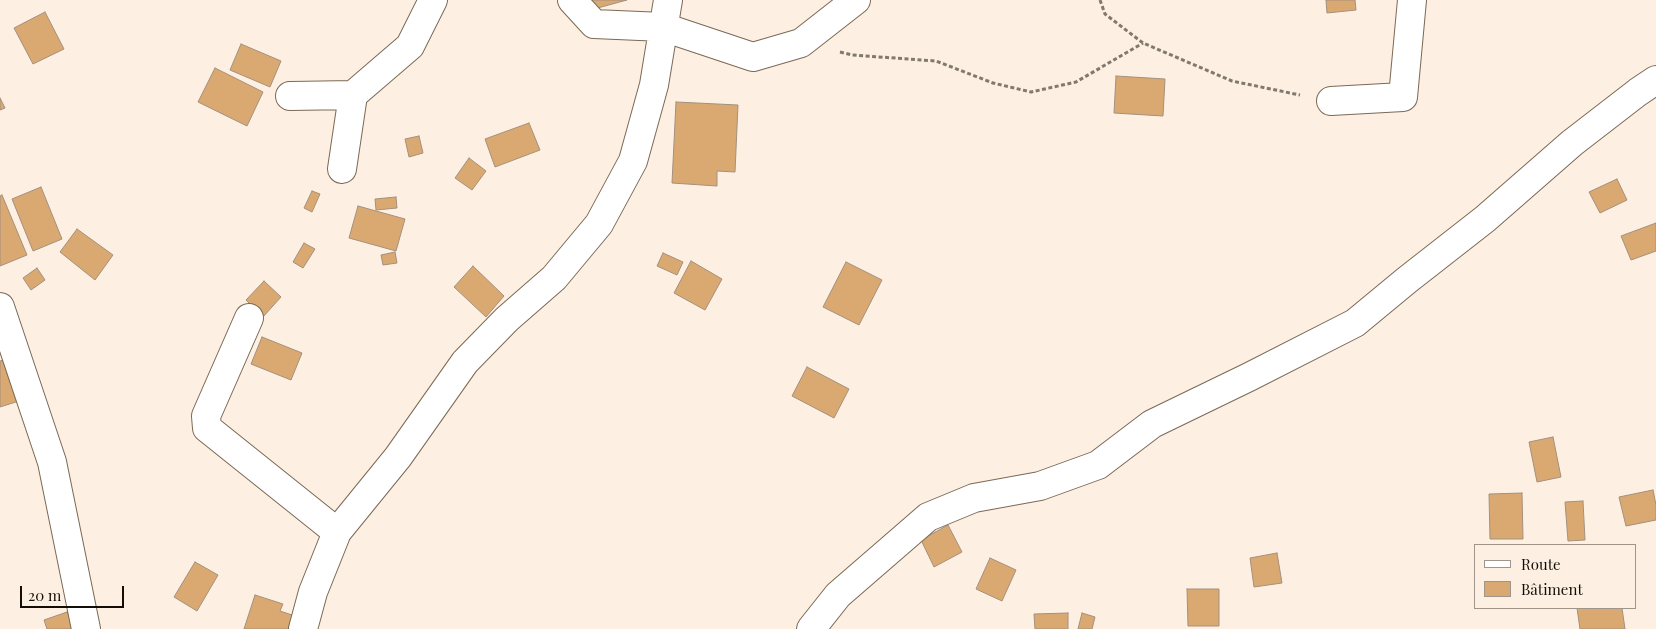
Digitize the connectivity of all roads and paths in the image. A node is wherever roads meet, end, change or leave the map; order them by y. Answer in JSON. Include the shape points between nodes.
{"nodes":[{"id":1,"x":432,"y":0,"type":"edge"},
{"id":2,"x":572,"y":0,"type":"edge"},
{"id":3,"x":668,"y":0,"type":"edge"},
{"id":4,"x":856,"y":0,"type":"edge"},
{"id":5,"x":1100,"y":0,"type":"edge"},
{"id":6,"x":1412,"y":0,"type":"edge"},
{"id":7,"x":663,"y":27,"type":"junction"},
{"id":8,"x":801,"y":43,"type":"junction"},
{"id":9,"x":1143,"y":43,"type":"junction"},
{"id":10,"x":1656,"y":80,"type":"edge"},
{"id":11,"x":353,"y":95,"type":"junction"},
{"id":12,"x":290,"y":96,"type":"dead end"},
{"id":13,"x":1330,"y":101,"type":"joint"},
{"id":14,"x":342,"y":169,"type":"dead end"},
{"id":15,"x":0,"y":307,"type":"edge"},
{"id":16,"x":248,"y":318,"type":"dead end"},
{"id":17,"x":337,"y":532,"type":"junction"},
{"id":18,"x":86,"y":629,"type":"edge"},
{"id":19,"x":303,"y":629,"type":"edge"},
{"id":20,"x":811,"y":629,"type":"edge"}],
"edges":[{"from":1,"to":11,"type":"street","via":[[410,46]]},
{"from":2,"to":7,"type":"street","via":[[594,24]]},
{"from":3,"to":7,"type":"street"},
{"from":4,"to":8,"type":"street"},
{"from":5,"to":9,"type":"path","via":[[1105,14]]},
{"from":6,"to":13,"type":"street","via":[[1403,97]]},
{"from":7,"to":8,"type":"street","via":[[753,57]]},
{"from":7,"to":17,"type":"street","via":[[654,85],[633,161],[599,224],[554,278],[465,362],[398,457]]},
{"from":8,"to":9,"type":"path","via":[[852,55],[936,61],[1031,92],[1076,82]]},
{"from":9,"to":13,"type":"path","via":[[1232,81]]},
{"from":10,"to":20,"type":"street","via":[[1572,143],[1485,219],[1355,323],[1152,424],[1098,465],[1040,486],[974,498],[928,517],[838,595]]},
{"from":11,"to":12,"type":"street"},
{"from":11,"to":14,"type":"street"},
{"from":15,"to":18,"type":"street","via":[[52,462]]},
{"from":16,"to":17,"type":"street","via":[[206,416],[207,428]]},
{"from":17,"to":19,"type":"street","via":[[313,592]]}]}
